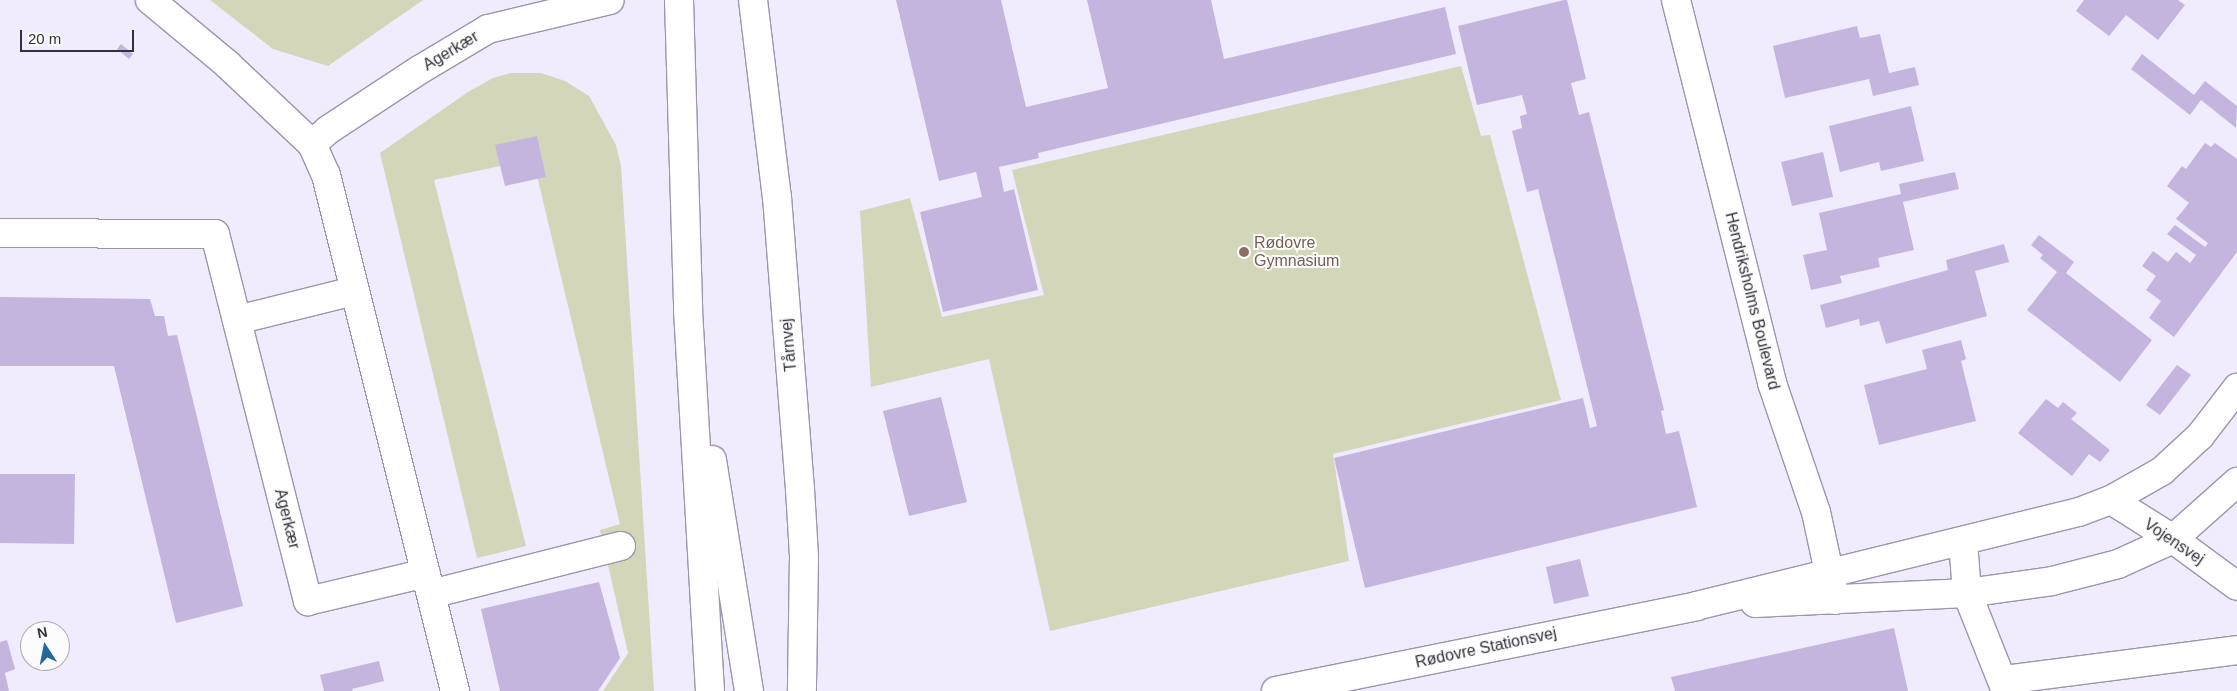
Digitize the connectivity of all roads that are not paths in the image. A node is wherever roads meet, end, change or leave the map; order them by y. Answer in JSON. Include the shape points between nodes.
{"nodes":[{"id":1,"x":150,"y":0,"type":"edge"},
{"id":2,"x":610,"y":0,"type":"edge"},
{"id":3,"x":679,"y":0,"type":"edge"},
{"id":4,"x":753,"y":0,"type":"edge"},
{"id":5,"x":1676,"y":0,"type":"edge"},
{"id":6,"x":312,"y":144,"type":"junction"},
{"id":7,"x":0,"y":234,"type":"edge"},
{"id":8,"x":354,"y":291,"type":"junction"},
{"id":9,"x":688,"y":310,"type":"junction"},
{"id":10,"x":237,"y":320,"type":"junction"},
{"id":11,"x":2237,"y":388,"type":"edge"},
{"id":12,"x":2237,"y":482,"type":"edge"},
{"id":13,"x":2111,"y":500,"type":"junction"},
{"id":14,"x":2173,"y":539,"type":"junction"},
{"id":15,"x":1963,"y":541,"type":"junction"},
{"id":16,"x":621,"y":546,"type":"dead end"},
{"id":17,"x":1829,"y":572,"type":"junction"},
{"id":18,"x":428,"y":584,"type":"junction"},
{"id":19,"x":2237,"y":586,"type":"edge"},
{"id":20,"x":1967,"y":593,"type":"junction"},
{"id":21,"x":1835,"y":600,"type":"junction"},
{"id":22,"x":1696,"y":606,"type":"junction"},
{"id":23,"x":2237,"y":650,"type":"edge"},
{"id":24,"x":2004,"y":685,"type":"edge"},
{"id":25,"x":455,"y":691,"type":"edge"},
{"id":26,"x":710,"y":691,"type":"edge"},
{"id":27,"x":749,"y":691,"type":"edge"},
{"id":28,"x":802,"y":691,"type":"edge"},
{"id":29,"x":1276,"y":691,"type":"edge"}],
"edges":[{"from":1,"to":6,"type":"street","via":[[227,64]]},
{"from":2,"to":6,"type":"street","name":"Agerkær","via":[[488,30],[413,74]]},
{"from":3,"to":9,"type":"street"},
{"from":4,"to":28,"type":"street","name":"Tårnvej","via":[[777,197],[800,479],[804,557]]},
{"from":5,"to":17,"type":"street","name":"Hendriksholms Boulevard","via":[[1772,383],[1816,512]]},
{"from":6,"to":8,"type":"street","via":[[326,175]]},
{"from":7,"to":10,"type":"street","name":"Agerkær","via":[[215,234]]},
{"from":8,"to":10,"type":"street"},
{"from":8,"to":18,"type":"street"},
{"from":9,"to":26,"type":"street"},
{"from":9,"to":27,"type":"street"},
{"from":10,"to":18,"type":"street","name":"Agerkær","via":[[308,601]]},
{"from":11,"to":13,"type":"street","name":"Rødovre Stationsvej","via":[[2200,436],[2162,471]]},
{"from":12,"to":14,"type":"street","name":"Rødovre Stationsvej"},
{"from":13,"to":14,"type":"street","name":"Vojensvej"},
{"from":13,"to":15,"type":"street","name":"Rødovre Stationsvej","via":[[2080,512]]},
{"from":14,"to":19,"type":"street","name":"Vojensvej"},
{"from":14,"to":20,"type":"street","name":"Rødovre Stationsvej","via":[[2118,564],[2052,581]]},
{"from":15,"to":17,"type":"street","name":"Rødovre Stationsvej"},
{"from":15,"to":20,"type":"street"},
{"from":16,"to":18,"type":"street"},
{"from":17,"to":21,"type":"street","name":"Hendriksholms Boulevard"},
{"from":17,"to":22,"type":"street","name":"Rødovre Stationsvej"},
{"from":18,"to":25,"type":"street"},
{"from":20,"to":21,"type":"street","name":"Rødovre Stationsvej"},
{"from":20,"to":24,"type":"street"},
{"from":21,"to":22,"type":"street","name":"Rødovre Stationsvej"},
{"from":22,"to":29,"type":"street","name":"Rødovre Stationsvej"},
{"from":23,"to":24,"type":"street"}]}
